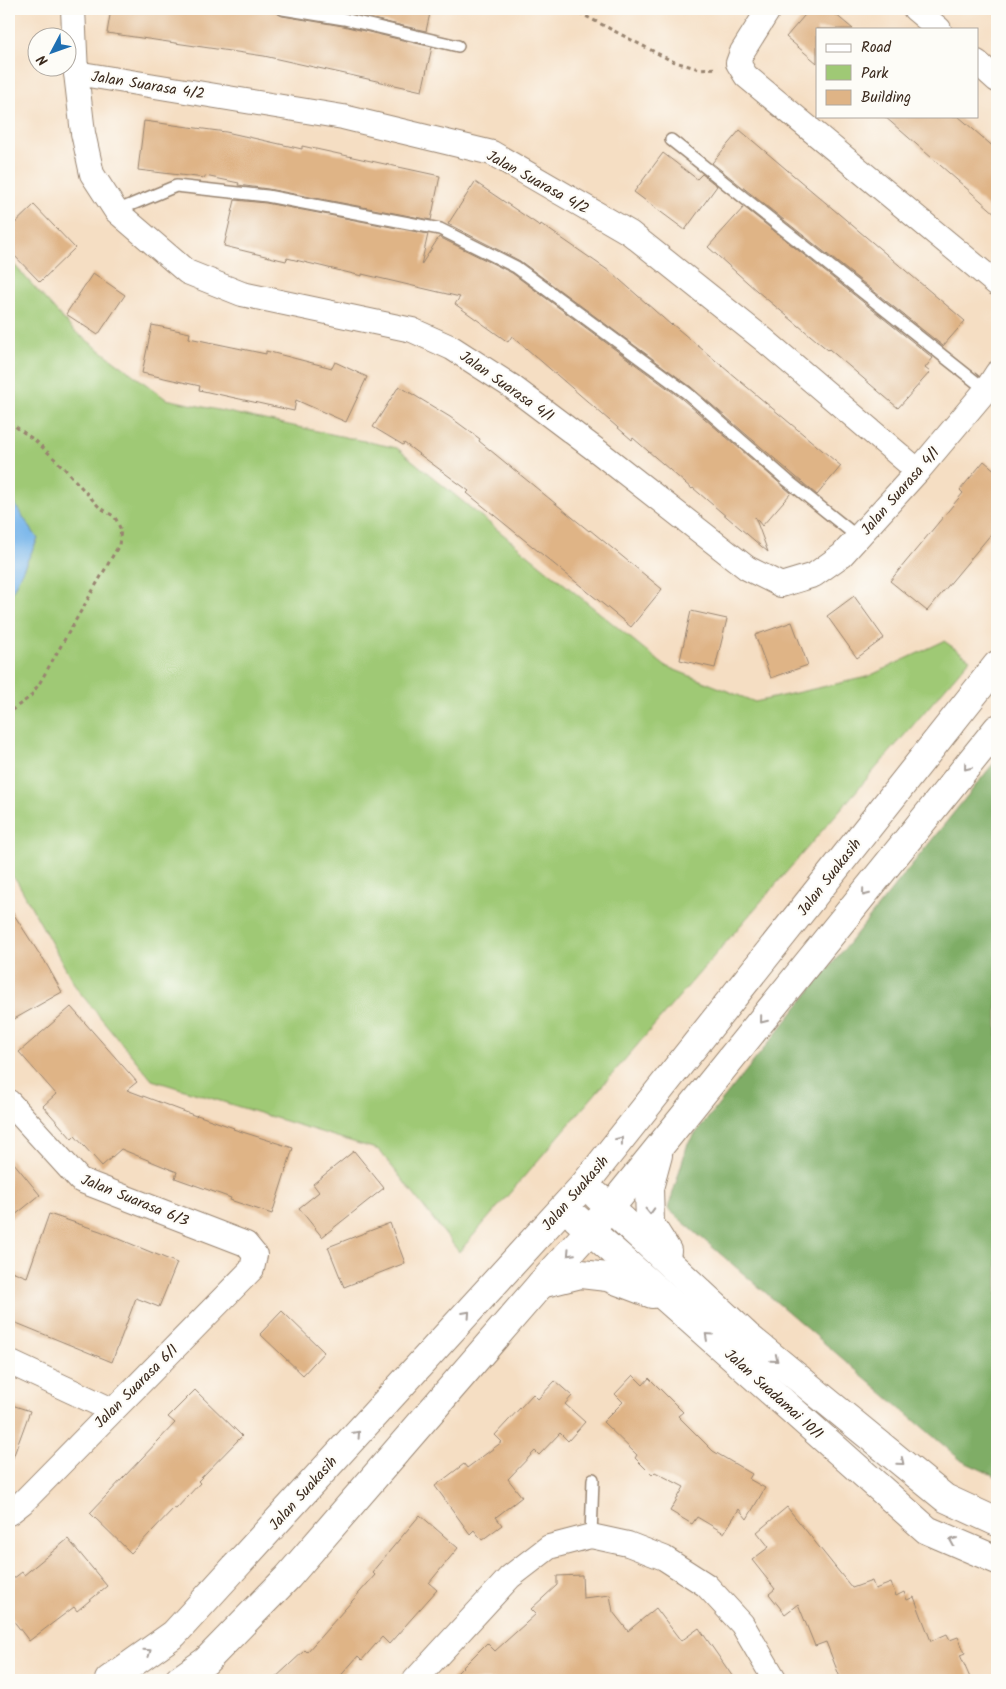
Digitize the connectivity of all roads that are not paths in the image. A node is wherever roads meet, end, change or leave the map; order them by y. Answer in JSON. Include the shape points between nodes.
{"nodes":[{"id":1,"x":73,"y":9,"type":"edge"},
{"id":2,"x":283,"y":9,"type":"edge"},
{"id":3,"x":769,"y":9,"type":"edge"},
{"id":4,"x":915,"y":9,"type":"edge"},
{"id":5,"x":74,"y":28,"type":"edge"},
{"id":6,"x":938,"y":28,"type":"edge"},
{"id":7,"x":458,"y":46,"type":"dead end"},
{"id":8,"x":978,"y":63,"type":"edge"},
{"id":9,"x":78,"y":73,"type":"edge"},
{"id":10,"x":77,"y":78,"type":"edge"},
{"id":11,"x":997,"y":80,"type":"edge"},
{"id":12,"x":671,"y":140,"type":"dead end"},
{"id":13,"x":116,"y":211,"type":"junction"},
{"id":14,"x":997,"y":284,"type":"edge"},
{"id":15,"x":992,"y":382,"type":"edge"},
{"id":16,"x":918,"y":471,"type":"junction"},
{"id":17,"x":859,"y":538,"type":"junction"},
{"id":18,"x":997,"y":665,"type":"edge"},
{"id":19,"x":997,"y":728,"type":"edge"},
{"id":20,"x":9,"y":1102,"type":"edge"},
{"id":21,"x":661,"y":1146,"type":"junction"},
{"id":22,"x":584,"y":1185,"type":"junction"},
{"id":23,"x":565,"y":1207,"type":"junction"},
{"id":24,"x":610,"y":1208,"type":"junction"},
{"id":25,"x":590,"y":1231,"type":"junction"},
{"id":26,"x":255,"y":1255,"type":"joint"},
{"id":27,"x":682,"y":1276,"type":"junction"},
{"id":28,"x":541,"y":1284,"type":"junction"},
{"id":29,"x":667,"y":1300,"type":"junction"},
{"id":30,"x":9,"y":1362,"type":"edge"},
{"id":31,"x":112,"y":1410,"type":"junction"},
{"id":32,"x":593,"y":1479,"type":"dead end"},
{"id":33,"x":9,"y":1513,"type":"edge"},
{"id":34,"x":997,"y":1522,"type":"edge"},
{"id":35,"x":591,"y":1536,"type":"junction"},
{"id":36,"x":997,"y":1560,"type":"edge"},
{"id":37,"x":109,"y":1680,"type":"edge"},
{"id":38,"x":179,"y":1680,"type":"edge"},
{"id":39,"x":415,"y":1680,"type":"edge"},
{"id":40,"x":775,"y":1680,"type":"edge"}],
"edges":[{"from":1,"to":5,"type":"street","name":"Jalan Suarasa 4/1"},
{"from":2,"to":7,"type":"lane","via":[[344,19]]},
{"from":3,"to":14,"type":"street","via":[[738,63],[746,76]]},
{"from":4,"to":6,"type":"street"},
{"from":8,"to":11,"type":"street"},
{"from":9,"to":16,"type":"street","name":"Jalan Suarasa 4/2","via":[[342,117],[492,153],[630,233]]},
{"from":10,"to":13,"type":"street","name":"Jalan Suarasa 4/1","via":[[92,174]]},
{"from":12,"to":15,"type":"lane"},
{"from":13,"to":17,"type":"lane","via":[[176,186],[267,196],[440,229],[516,267],[687,393],[788,482]]},
{"from":13,"to":17,"type":"street","name":"Jalan Suarasa 4/1","via":[[187,272],[242,294],[412,330],[452,348],[511,386],[593,447],[746,568],[781,585],[814,575]]},
{"from":15,"to":16,"type":"street","name":"Jalan Suarasa 4/1"},
{"from":16,"to":17,"type":"street","name":"Jalan Suarasa 4/1"},
{"from":22,"to":18,"type":"main road","name":"Jalan Suakasih","one_way":true},
{"from":19,"to":21,"type":"main road","one_way":true},
{"from":20,"to":26,"type":"street","name":"Jalan Suarasa 6/3","via":[[80,1180],[246,1244]]},
{"from":21,"to":24,"type":"main road"},
{"from":21,"to":27,"type":"main road","one_way":true,"via":[[649,1188],[650,1224]]},
{"from":22,"to":23,"type":"main road","name":"Jalan Suakasih"},
{"from":22,"to":24,"type":"main road","name":"Jalan Suadamai 10/1"},
{"from":23,"to":25,"type":"main road","name":"Jalan Suadamai 10/1"},
{"from":37,"to":23,"type":"main road","name":"Jalan Suakasih","one_way":true,"via":[[174,1634]]},
{"from":24,"to":25,"type":"main road"},
{"from":24,"to":27,"type":"main road","name":"Jalan Suadamai 10/1"},
{"from":25,"to":28,"type":"main road","one_way":true},
{"from":25,"to":29,"type":"main road","name":"Jalan Suadamai 10/1"},
{"from":26,"to":31,"type":"street","name":"Jalan Suarasa 6/1","via":[[252,1269]]},
{"from":27,"to":34,"type":"main road","name":"Jalan Suadamai 10/1","one_way":true,"via":[[746,1336],[945,1498]]},
{"from":28,"to":29,"type":"main road","via":[[581,1274],[607,1277]]},
{"from":28,"to":38,"type":"main road","via":[[288,1577],[206,1661]]},
{"from":36,"to":29,"type":"main road","name":"Jalan Suadamai 10/1","one_way":true,"via":[[927,1530]]},
{"from":30,"to":31,"type":"street"},
{"from":31,"to":33,"type":"street","name":"Jalan Suarasa 6/1"},
{"from":32,"to":35,"type":"lane"},
{"from":35,"to":39,"type":"street","via":[[549,1547],[510,1577]]},
{"from":35,"to":40,"type":"street","via":[[628,1544],[664,1558],[706,1585],[742,1624]]}]}
